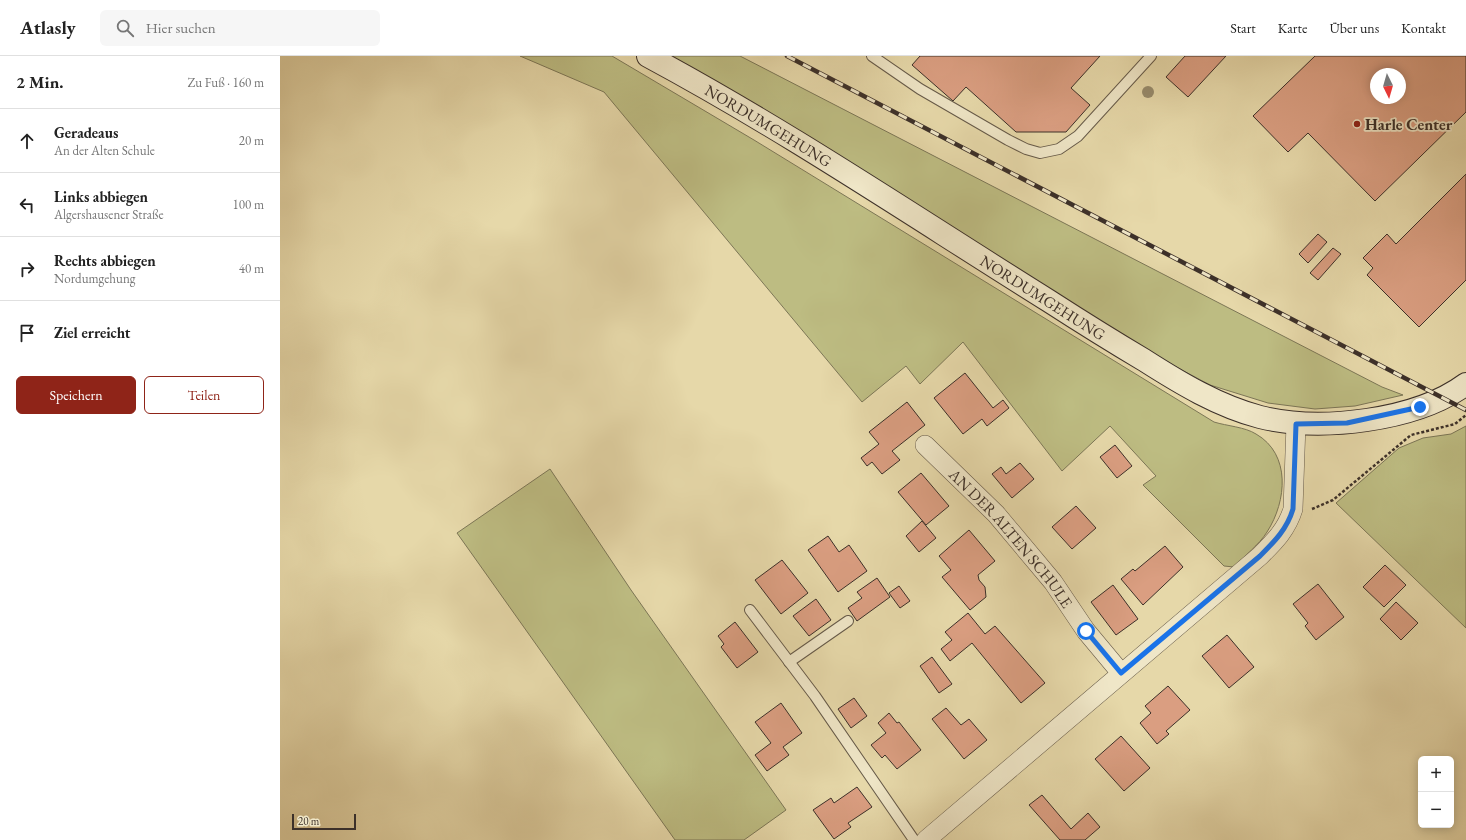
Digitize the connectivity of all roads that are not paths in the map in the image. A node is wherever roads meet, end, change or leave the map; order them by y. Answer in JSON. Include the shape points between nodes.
{"nodes":[{"id":1,"x":648,"y":56,"type":"edge"},
{"id":2,"x":872,"y":56,"type":"edge"},
{"id":3,"x":1151,"y":56,"type":"edge"},
{"id":4,"x":1466,"y":384,"type":"edge"},
{"id":5,"x":1296,"y":424,"type":"junction"},
{"id":6,"x":925,"y":444,"type":"dead end"},
{"id":7,"x":750,"y":610,"type":"dead end"},
{"id":8,"x":848,"y":621,"type":"dead end"},
{"id":9,"x":789,"y":662,"type":"junction"},
{"id":10,"x":1121,"y":673,"type":"junction"},
{"id":11,"x":914,"y":840,"type":"edge"},
{"id":12,"x":926,"y":840,"type":"edge"}],
"edges":[{"from":1,"to":5,"type":"main road","name":"NORDUMGEHUNG","via":[[701,84],[771,127],[1185,386],[1260,417]]},
{"from":2,"to":3,"type":"lane","via":[[920,89],[1026,149],[1040,153],[1059,149],[1078,136]]},
{"from":4,"to":5,"type":"main road","name":"NORDUMGEHUNG","via":[[1420,407],[1384,416],[1347,423]]},
{"from":5,"to":10,"type":"street","via":[[1293,509],[1281,535],[1260,556]]},
{"from":6,"to":10,"type":"street","name":"AN DER ALTEN SCHULE","via":[[996,514],[1053,582],[1086,631]]},
{"from":7,"to":9,"type":"lane"},
{"from":8,"to":9,"type":"lane"},
{"from":9,"to":11,"type":"lane"},
{"from":10,"to":12,"type":"street"}]}
